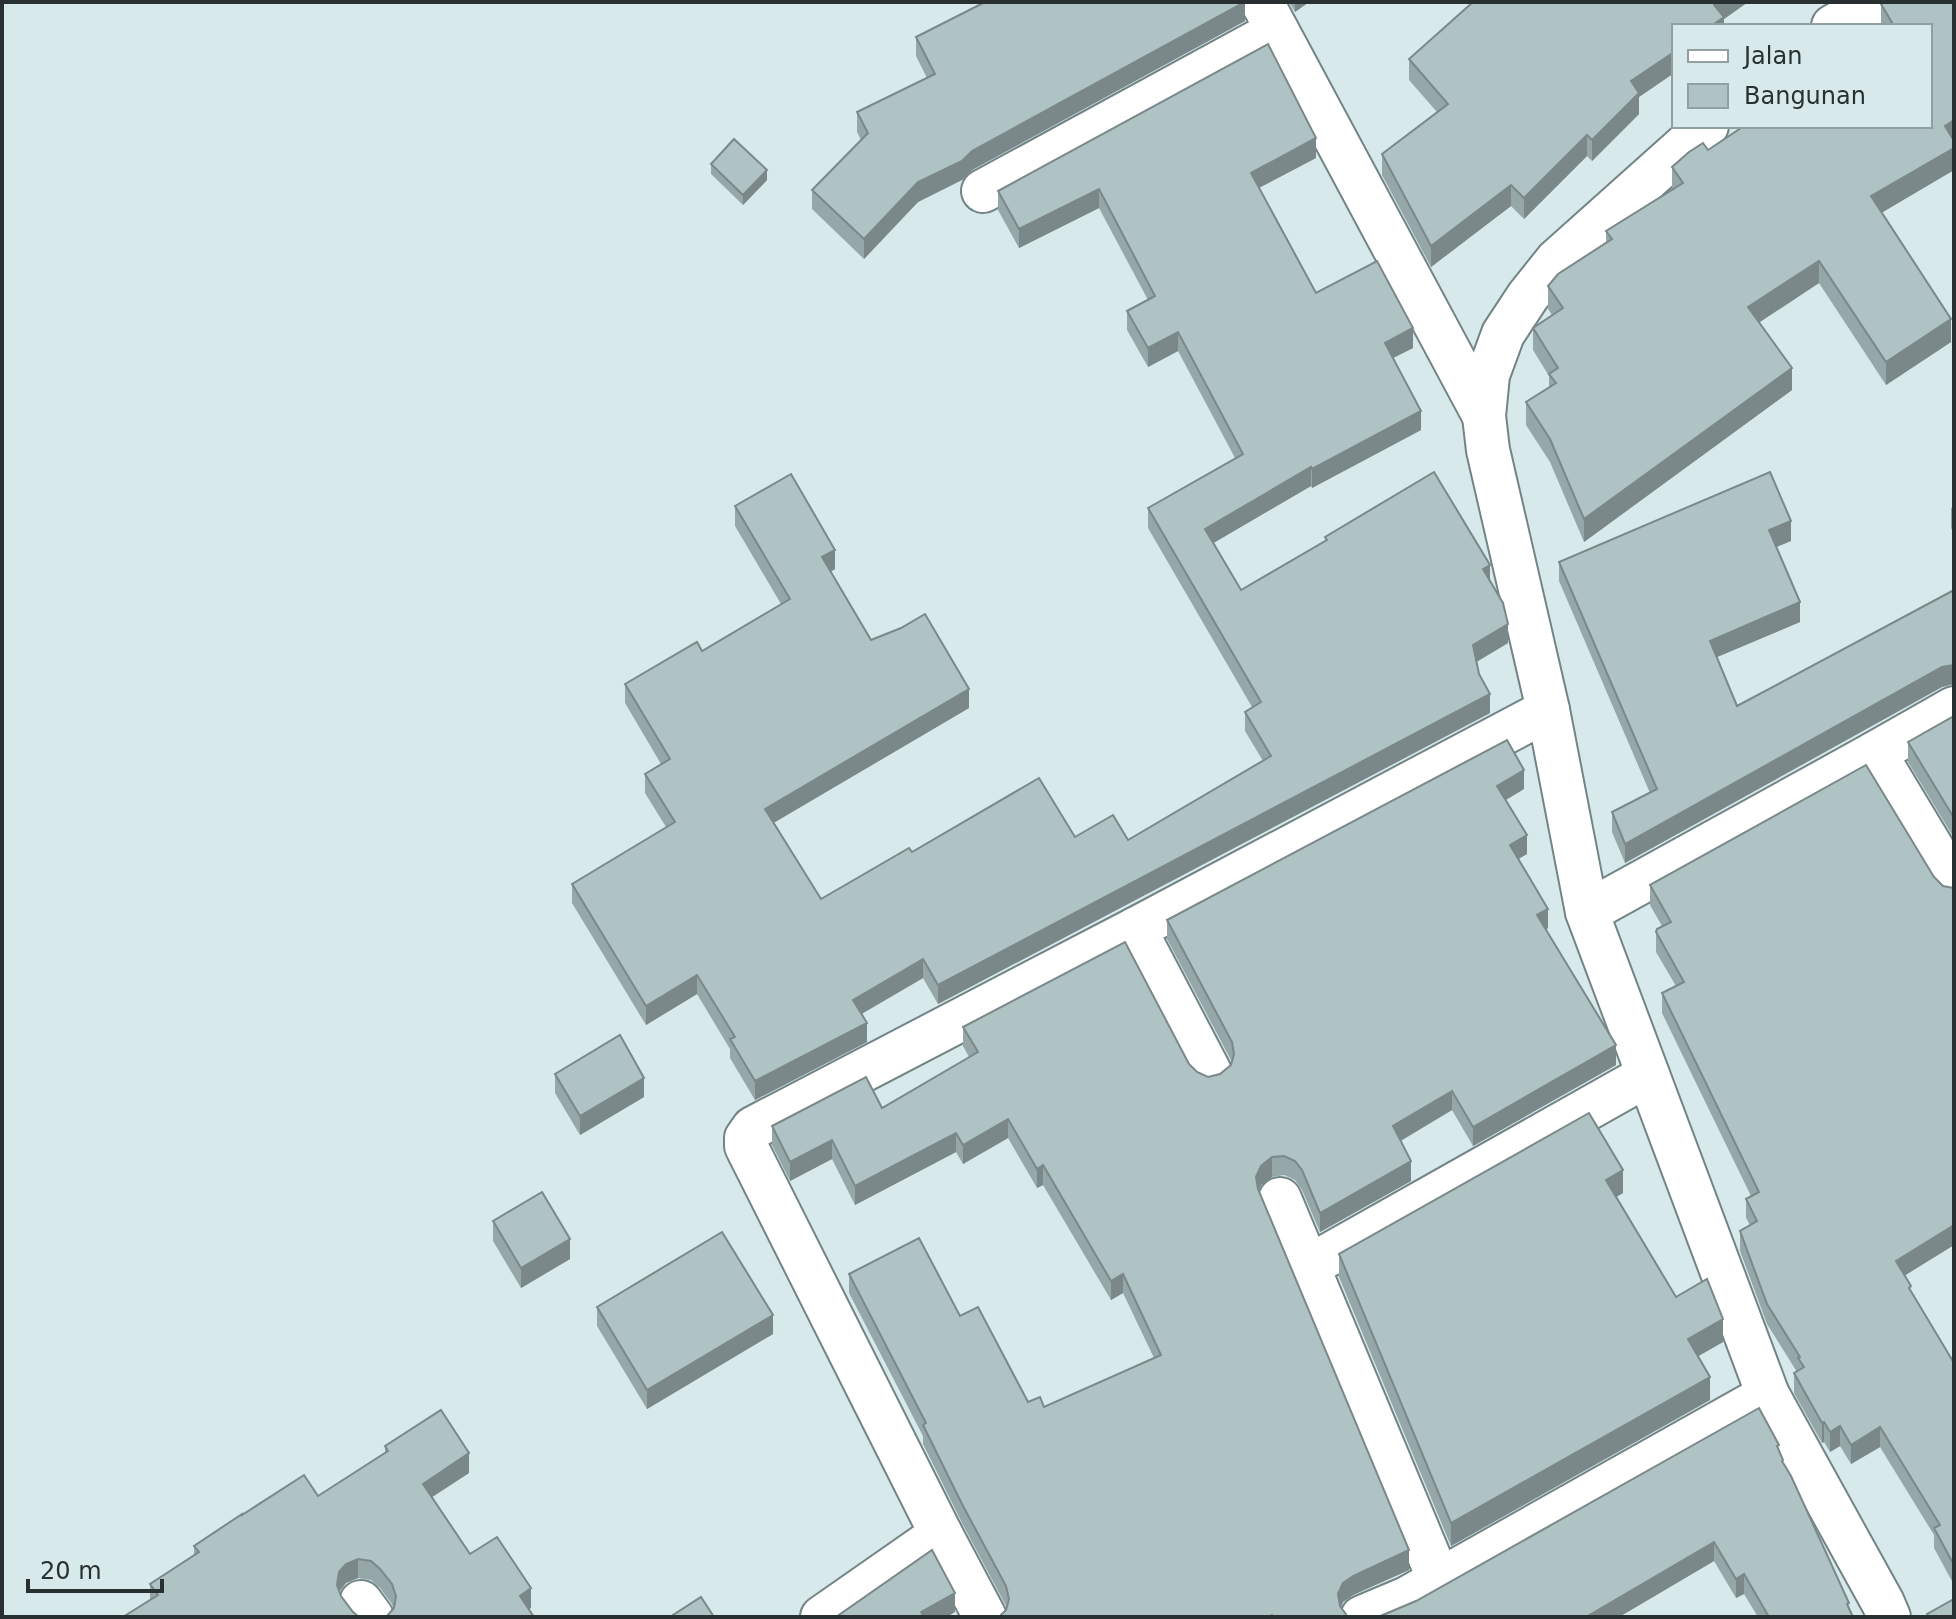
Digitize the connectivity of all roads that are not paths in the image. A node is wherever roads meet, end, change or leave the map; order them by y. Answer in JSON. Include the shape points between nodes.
{"nodes":[{"id":1,"x":1876,"y":2,"type":"edge"},
{"id":2,"x":1270,"y":16,"type":"edge"},
{"id":3,"x":1837,"y":24,"type":"edge"},
{"id":4,"x":1705,"y":128,"type":"edge"},
{"id":5,"x":983,"y":191,"type":"dead end"},
{"id":6,"x":1484,"y":416,"type":"junction"},
{"id":7,"x":1954,"y":708,"type":"edge"},
{"id":8,"x":1548,"y":710,"type":"junction"},
{"id":9,"x":1875,"y":753,"type":"junction"},
{"id":10,"x":1954,"y":884,"type":"edge"},
{"id":11,"x":1587,"y":912,"type":"junction"},
{"id":12,"x":1135,"y":929,"type":"junction"},
{"id":13,"x":1210,"y":1072,"type":"dead end"},
{"id":14,"x":1648,"y":1075,"type":"junction"},
{"id":15,"x":1280,"y":1199,"type":"dead end"},
{"id":16,"x":1309,"y":1266,"type":"junction"},
{"id":17,"x":1768,"y":1395,"type":"junction"},
{"id":18,"x":941,"y":1534,"type":"junction"},
{"id":19,"x":1422,"y":1598,"type":"edge"},
{"id":20,"x":822,"y":1617,"type":"edge"},
{"id":21,"x":985,"y":1617,"type":"edge"},
{"id":22,"x":1362,"y":1617,"type":"edge"},
{"id":23,"x":1889,"y":1617,"type":"edge"}],
"edges":[{"from":1,"to":3,"type":"street"},
{"from":2,"to":5,"type":"street"},
{"from":2,"to":6,"type":"street"},
{"from":4,"to":6,"type":"street","via":[[1556,261],[1528,296],[1503,334],[1488,375]]},
{"from":6,"to":8,"type":"street"},
{"from":7,"to":9,"type":"street"},
{"from":8,"to":11,"type":"street"},
{"from":8,"to":12,"type":"street"},
{"from":9,"to":10,"type":"street"},
{"from":9,"to":11,"type":"street"},
{"from":11,"to":14,"type":"street"},
{"from":12,"to":13,"type":"street"},
{"from":12,"to":18,"type":"street","via":[[753,1128],[746,1138]]},
{"from":14,"to":16,"type":"street"},
{"from":14,"to":17,"type":"street"},
{"from":15,"to":16,"type":"street"},
{"from":16,"to":19,"type":"street"},
{"from":17,"to":19,"type":"street"},
{"from":17,"to":23,"type":"street"},
{"from":18,"to":20,"type":"street"},
{"from":18,"to":21,"type":"street"},
{"from":19,"to":22,"type":"street"}]}
